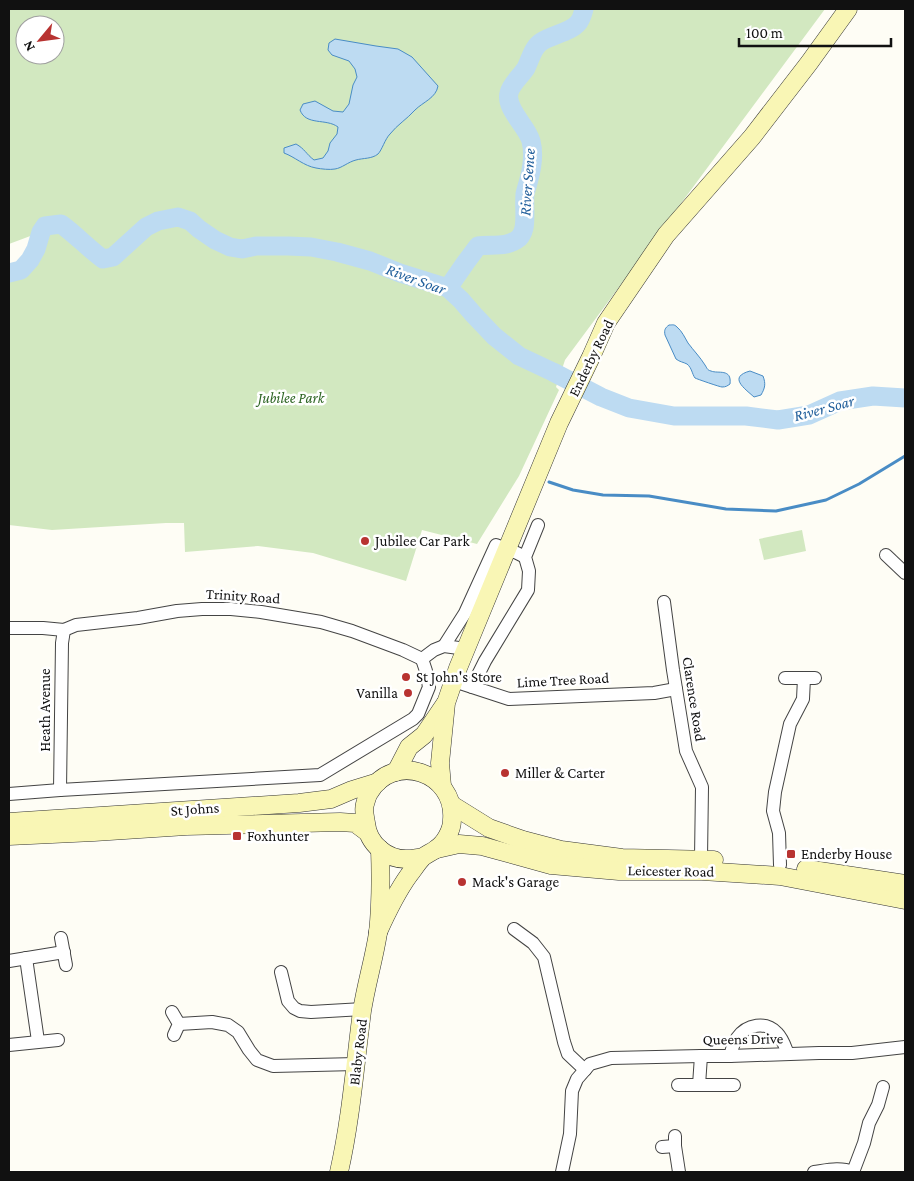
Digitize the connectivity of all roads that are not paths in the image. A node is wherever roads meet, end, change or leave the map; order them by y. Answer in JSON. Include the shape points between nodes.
{"nodes":[{"id":1,"x":848,"y":9,"type":"edge"},
{"id":2,"x":538,"y":525,"type":"dead end"},
{"id":3,"x":508,"y":549,"type":"junction"},
{"id":4,"x":886,"y":555,"type":"dead end"},
{"id":5,"x":525,"y":557,"type":"junction"},
{"id":6,"x":905,"y":573,"type":"edge"},
{"id":7,"x":664,"y":602,"type":"dead end"},
{"id":8,"x":9,"y":628,"type":"edge"},
{"id":9,"x":64,"y":630,"type":"junction"},
{"id":10,"x":444,"y":646,"type":"junction"},
{"id":11,"x":466,"y":649,"type":"junction"},
{"id":12,"x":422,"y":659,"type":"junction"},
{"id":13,"x":785,"y":678,"type":"dead end"},
{"id":14,"x":429,"y":687,"type":"junction"},
{"id":15,"x":472,"y":687,"type":"junction"},
{"id":16,"x":676,"y":689,"type":"junction"},
{"id":17,"x":449,"y":693,"type":"junction"},
{"id":18,"x":396,"y":772,"type":"junction"},
{"id":19,"x":378,"y":782,"type":"junction"},
{"id":20,"x":442,"y":786,"type":"junction"},
{"id":21,"x":60,"y":790,"type":"junction"},
{"id":22,"x":9,"y":794,"type":"edge"},
{"id":23,"x":452,"y":805,"type":"junction"},
{"id":24,"x":9,"y":822,"type":"edge"},
{"id":25,"x":367,"y":832,"type":"junction"},
{"id":26,"x":9,"y":836,"type":"edge"},
{"id":27,"x":380,"y":849,"type":"junction"},
{"id":28,"x":430,"y":853,"type":"junction"},
{"id":29,"x":701,"y":858,"type":"junction"},
{"id":30,"x":780,"y":865,"type":"junction"},
{"id":31,"x":905,"y":884,"type":"edge"},
{"id":32,"x":905,"y":900,"type":"edge"},
{"id":33,"x":514,"y":929,"type":"dead end"},
{"id":34,"x":378,"y":932,"type":"junction"},
{"id":35,"x":62,"y":938,"type":"dead end"},
{"id":36,"x":26,"y":958,"type":"junction"},
{"id":37,"x":9,"y":961,"type":"edge"},
{"id":38,"x":281,"y":972,"type":"dead end"},
{"id":39,"x":362,"y":1009,"type":"junction"},
{"id":40,"x":172,"y":1012,"type":"dead end"},
{"id":41,"x":58,"y":1040,"type":"dead end"},
{"id":42,"x":38,"y":1042,"type":"junction"},
{"id":43,"x":9,"y":1046,"type":"edge"},
{"id":44,"x":905,"y":1047,"type":"edge"},
{"id":45,"x":788,"y":1054,"type":"junction"},
{"id":46,"x":701,"y":1056,"type":"junction"},
{"id":47,"x":730,"y":1056,"type":"junction"},
{"id":48,"x":356,"y":1064,"type":"junction"},
{"id":49,"x":585,"y":1070,"type":"junction"},
{"id":50,"x":678,"y":1084,"type":"dead end"},
{"id":51,"x":699,"y":1085,"type":"junction"},
{"id":52,"x":734,"y":1085,"type":"dead end"},
{"id":53,"x":883,"y":1087,"type":"dead end"},
{"id":54,"x":671,"y":1143,"type":"dead end"},
{"id":55,"x":339,"y":1172,"type":"edge"},
{"id":56,"x":562,"y":1172,"type":"edge"},
{"id":57,"x":679,"y":1172,"type":"edge"},
{"id":58,"x":814,"y":1172,"type":"edge"},
{"id":59,"x":853,"y":1172,"type":"edge"}],
"edges":[{"from":1,"to":3,"type":"main road","name":"Enderby Road","via":[[752,137],[666,236],[606,323],[559,423]]},
{"from":2,"to":5,"type":"street"},
{"from":3,"to":5,"type":"street"},
{"from":3,"to":10,"type":"street","via":[[496,545]]},
{"from":3,"to":11,"type":"main road","name":"Enderby Road"},
{"from":4,"to":6,"type":"street"},
{"from":5,"to":15,"type":"street","via":[[529,572],[528,590]]},
{"from":7,"to":16,"type":"street","name":"Clarence Road"},
{"from":8,"to":9,"type":"street","name":"Trinity Road"},
{"from":9,"to":12,"type":"street","name":"Trinity Road","via":[[76,625],[177,612],[231,609],[321,622]]},
{"from":9,"to":21,"type":"street","name":"Heath Avenue"},
{"from":10,"to":11,"type":"street"},
{"from":10,"to":12,"type":"street"},
{"from":11,"to":17,"type":"main road","name":"Enderby Road"},
{"from":12,"to":14,"type":"street"},
{"from":13,"to":30,"type":"street","via":[[809,678],[790,724],[775,792],[773,811],[779,833]]},
{"from":14,"to":17,"type":"street","name":"Lime Tree Road"},
{"from":14,"to":21,"type":"street","via":[[413,719],[320,775]]},
{"from":15,"to":16,"type":"street","name":"Lime Tree Road","via":[[509,699],[654,693]]},
{"from":15,"to":17,"type":"street","name":"Lime Tree Road"},
{"from":16,"to":29,"type":"street","name":"Clarence Road","via":[[686,751],[702,787]]},
{"from":17,"to":18,"type":"main road","name":"Enderby Road","via":[[424,735],[409,747]]},
{"from":17,"to":20,"type":"main road","name":"Enderby Road","via":[[440,763]]},
{"from":18,"to":19,"type":"main road"},
{"from":18,"to":20,"type":"main road","via":[[413,770],[428,775]]},
{"from":19,"to":24,"type":"main road","name":"St Johns","via":[[331,800]]},
{"from":19,"to":25,"type":"main road","via":[[364,808]]},
{"from":20,"to":23,"type":"main road"},
{"from":21,"to":22,"type":"street"},
{"from":23,"to":28,"type":"main road","via":[[448,836]]},
{"from":23,"to":29,"type":"main road","name":"Leicester Road","via":[[489,828],[561,850],[622,858]]},
{"from":25,"to":26,"type":"main road","name":"St Johns","via":[[355,823],[340,822],[186,826]]},
{"from":25,"to":27,"type":"main road"},
{"from":27,"to":28,"type":"main road","via":[[408,860]]},
{"from":27,"to":34,"type":"main road","name":"Blaby Road"},
{"from":28,"to":32,"type":"main road","name":"Leicester Road","via":[[458,844],[482,846],[551,865],[780,876]]},
{"from":28,"to":34,"type":"main road","name":"Blaby Road","via":[[398,890]]},
{"from":29,"to":30,"type":"main road","name":"Leicester Road"},
{"from":30,"to":31,"type":"main road","name":"Leicester Road"},
{"from":33,"to":49,"type":"street","via":[[533,943],[544,957],[568,1054]]},
{"from":34,"to":39,"type":"main road","name":"Blaby Road"},
{"from":35,"to":36,"type":"street","via":[[65,959]]},
{"from":36,"to":37,"type":"street"},
{"from":36,"to":42,"type":"street"},
{"from":38,"to":39,"type":"street","via":[[288,1001],[300,1011]]},
{"from":39,"to":48,"type":"main road","name":"Blaby Road"},
{"from":40,"to":48,"type":"street","via":[[176,1030],[212,1022],[228,1025],[238,1032],[257,1060],[273,1066]]},
{"from":41,"to":42,"type":"street"},
{"from":42,"to":43,"type":"street"},
{"from":44,"to":45,"type":"street","name":"Queens Drive","via":[[852,1053]]},
{"from":45,"to":47,"type":"street","name":"Queens Drive"},
{"from":45,"to":47,"type":"street","via":[[776,1032],[757,1025],[738,1036]]},
{"from":46,"to":47,"type":"street","name":"Queens Drive"},
{"from":46,"to":49,"type":"street","name":"Queens Drive","via":[[611,1058],[590,1064]]},
{"from":46,"to":51,"type":"street"},
{"from":48,"to":55,"type":"main road","name":"Blaby Road"},
{"from":49,"to":56,"type":"street","via":[[572,1091],[570,1134]]},
{"from":50,"to":51,"type":"street"},
{"from":51,"to":52,"type":"street"},
{"from":53,"to":59,"type":"street"},
{"from":54,"to":57,"type":"street"},
{"from":58,"to":59,"type":"street","via":[[844,1169]]}]}
